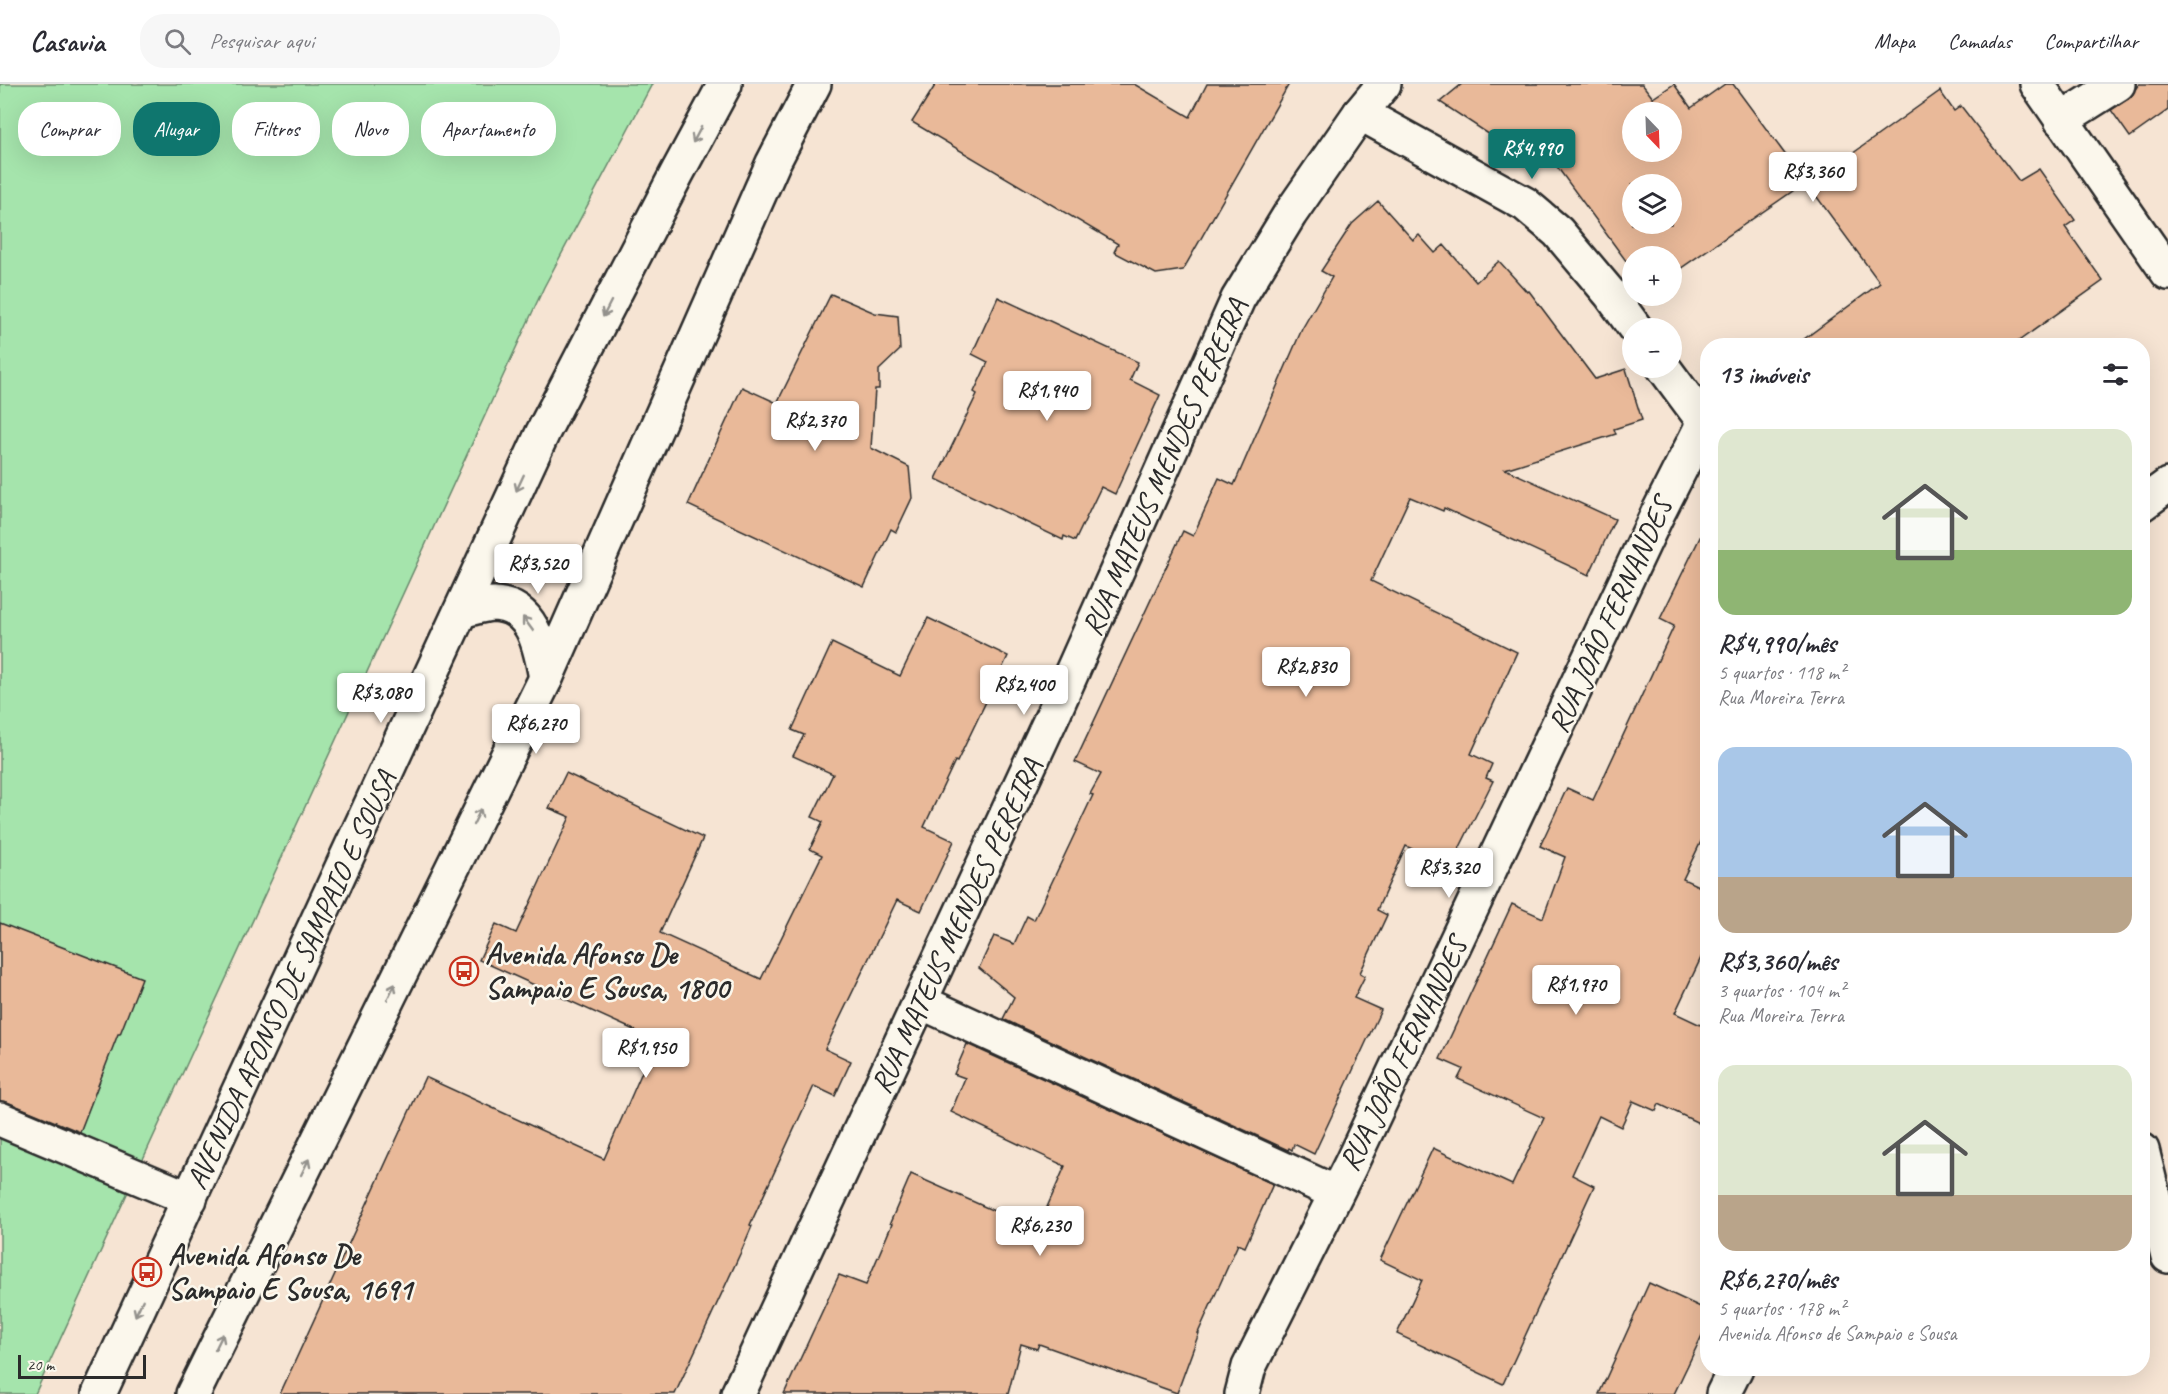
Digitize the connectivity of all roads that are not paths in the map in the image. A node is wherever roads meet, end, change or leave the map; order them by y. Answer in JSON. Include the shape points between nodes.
{"nodes":[{"id":1,"x":724,"y":84,"type":"edge"},
{"id":2,"x":814,"y":84,"type":"edge"},
{"id":3,"x":1384,"y":84,"type":"edge"},
{"id":4,"x":2037,"y":84,"type":"edge"},
{"id":5,"x":2118,"y":84,"type":"edge"},
{"id":6,"x":1360,"y":113,"type":"junction"},
{"id":7,"x":2061,"y":120,"type":"junction"},
{"id":8,"x":2168,"y":273,"type":"edge"},
{"id":9,"x":1627,"y":318,"type":"edge"},
{"id":10,"x":1672,"y":378,"type":"edge"},
{"id":11,"x":1700,"y":416,"type":"edge"},
{"id":12,"x":1700,"y":435,"type":"edge"},
{"id":13,"x":2168,"y":485,"type":"edge"},
{"id":14,"x":2150,"y":498,"type":"edge"},
{"id":15,"x":461,"y":611,"type":"junction"},
{"id":16,"x":546,"y":678,"type":"junction"},
{"id":17,"x":921,"y":1002,"type":"junction"},
{"id":18,"x":0,"y":1119,"type":"edge"},
{"id":19,"x":2150,"y":1183,"type":"edge"},
{"id":20,"x":1336,"y":1193,"type":"junction"},
{"id":21,"x":190,"y":1199,"type":"junction"},
{"id":22,"x":2168,"y":1256,"type":"edge"},
{"id":23,"x":1732,"y":1376,"type":"edge"},
{"id":24,"x":99,"y":1394,"type":"edge"},
{"id":25,"x":193,"y":1394,"type":"edge"},
{"id":26,"x":738,"y":1394,"type":"edge"},
{"id":27,"x":1242,"y":1394,"type":"edge"},
{"id":28,"x":1723,"y":1394,"type":"edge"}],
"edges":[{"from":1,"to":15,"type":"street","name":"AVENIDA AFONSO DE SAMPAIO E SOUSA","one_way":true,"via":[[543,432]]},
{"from":2,"to":16,"type":"street","via":[[773,163]]},
{"from":3,"to":6,"type":"street","name":"RUA MATEUS MENDES PEREIRA"},
{"from":4,"to":7,"type":"street"},
{"from":5,"to":7,"type":"street"},
{"from":6,"to":9,"type":"street","via":[[1525,204],[1558,232]]},
{"from":6,"to":17,"type":"street","name":"RUA MATEUS MENDES PEREIRA","via":[[1290,214],[1238,299]]},
{"from":7,"to":8,"type":"street"},
{"from":10,"to":11,"type":"street"},
{"from":12,"to":20,"type":"street","name":"RUA JOÃO FERNANDES","via":[[1652,526]]},
{"from":13,"to":14,"type":"street"},
{"from":16,"to":15,"type":"street","one_way":true,"via":[[539,644],[525,617],[514,609],[493,604]]},
{"from":15,"to":21,"type":"street","name":"AVENIDA AFONSO DE SAMPAIO E SOUSA"},
{"from":25,"to":16,"type":"street","one_way":true},
{"from":17,"to":20,"type":"street"},
{"from":17,"to":26,"type":"street","name":"RUA MATEUS MENDES PEREIRA"},
{"from":18,"to":21,"type":"street"},
{"from":19,"to":22,"type":"street"},
{"from":20,"to":27,"type":"street","name":"RUA JOÃO FERNANDES","via":[[1249,1367]]},
{"from":21,"to":24,"type":"street","name":"AVENIDA AFONSO DE SAMPAIO E SOUSA","one_way":true},
{"from":23,"to":28,"type":"street"}]}
